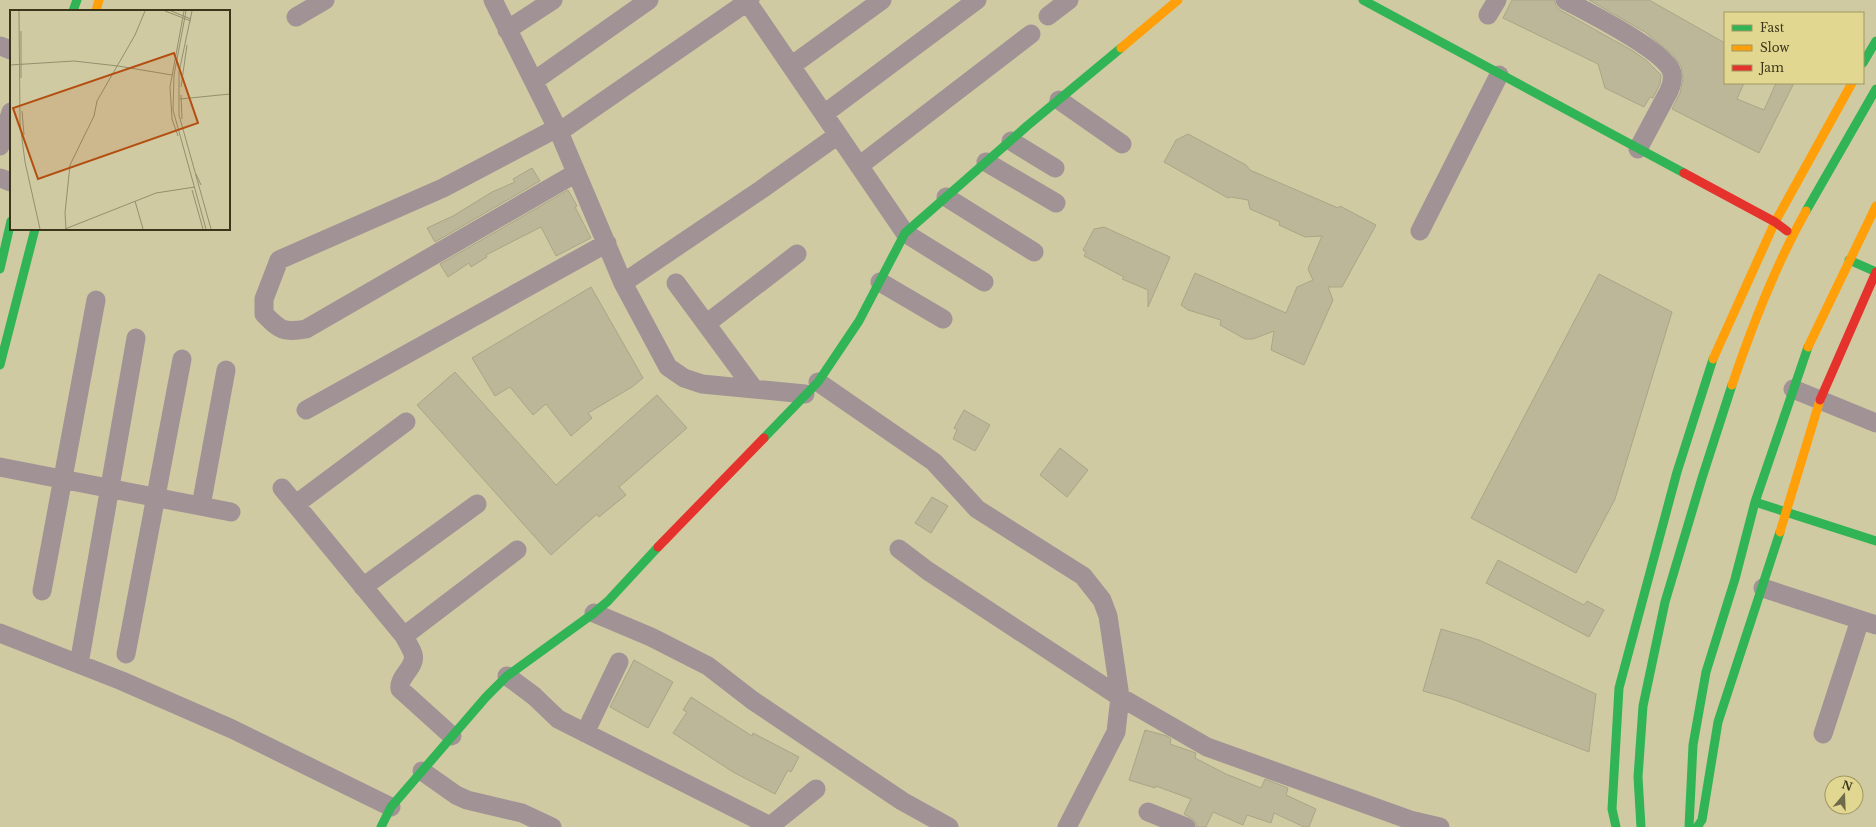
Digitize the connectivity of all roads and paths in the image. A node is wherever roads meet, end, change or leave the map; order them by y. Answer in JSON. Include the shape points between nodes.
{"nodes":[{"id":1,"x":77,"y":0,"type":"edge"},
{"id":2,"x":100,"y":0,"type":"edge"},
{"id":3,"x":325,"y":0,"type":"edge"},
{"id":4,"x":493,"y":0,"type":"edge"},
{"id":5,"x":553,"y":0,"type":"edge"},
{"id":6,"x":650,"y":0,"type":"edge"},
{"id":7,"x":882,"y":0,"type":"edge"},
{"id":8,"x":977,"y":0,"type":"edge"},
{"id":9,"x":1069,"y":0,"type":"edge"},
{"id":10,"x":1178,"y":0,"type":"edge"},
{"id":11,"x":1363,"y":0,"type":"edge"},
{"id":12,"x":1566,"y":0,"type":"edge"},
{"id":13,"x":748,"y":1,"type":"edge"},
{"id":14,"x":73,"y":10,"type":"edge"},
{"id":15,"x":96,"y":10,"type":"edge"},
{"id":16,"x":1048,"y":16,"type":"dead end"},
{"id":17,"x":296,"y":17,"type":"dead end"},
{"id":18,"x":507,"y":30,"type":"junction"},
{"id":19,"x":1031,"y":34,"type":"dead end"},
{"id":20,"x":1876,"y":41,"type":"edge"},
{"id":21,"x":0,"y":46,"type":"edge"},
{"id":22,"x":10,"y":50,"type":"edge"},
{"id":23,"x":1865,"y":60,"type":"edge"},
{"id":24,"x":1876,"y":61,"type":"edge"},
{"id":25,"x":792,"y":66,"type":"junction"},
{"id":26,"x":1499,"y":75,"type":"junction"},
{"id":27,"x":534,"y":81,"type":"junction"},
{"id":28,"x":1851,"y":84,"type":"edge"},
{"id":29,"x":1876,"y":89,"type":"edge"},
{"id":30,"x":1059,"y":100,"type":"junction"},
{"id":31,"x":824,"y":114,"type":"junction"},
{"id":32,"x":10,"y":115,"type":"edge"},
{"id":33,"x":558,"y":130,"type":"junction"},
{"id":34,"x":838,"y":134,"type":"junction"},
{"id":35,"x":1011,"y":140,"type":"junction"},
{"id":36,"x":1122,"y":144,"type":"dead end"},
{"id":37,"x":0,"y":146,"type":"edge"},
{"id":38,"x":1638,"y":149,"type":"junction"},
{"id":39,"x":986,"y":162,"type":"junction"},
{"id":40,"x":859,"y":166,"type":"junction"},
{"id":41,"x":1056,"y":168,"type":"dead end"},
{"id":42,"x":576,"y":173,"type":"junction"},
{"id":43,"x":0,"y":178,"type":"edge"},
{"id":44,"x":10,"y":182,"type":"edge"},
{"id":45,"x":946,"y":197,"type":"junction"},
{"id":46,"x":1056,"y":204,"type":"dead end"},
{"id":47,"x":1876,"y":206,"type":"edge"},
{"id":48,"x":1775,"y":222,"type":"junction"},
{"id":49,"x":10,"y":225,"type":"edge"},
{"id":50,"x":34,"y":230,"type":"edge"},
{"id":51,"x":1420,"y":231,"type":"dead end"},
{"id":52,"x":905,"y":233,"type":"junction"},
{"id":53,"x":1793,"y":235,"type":"junction"},
{"id":54,"x":607,"y":243,"type":"junction"},
{"id":55,"x":1034,"y":252,"type":"dead end"},
{"id":56,"x":797,"y":254,"type":"dead end"},
{"id":57,"x":1849,"y":260,"type":"junction"},
{"id":58,"x":0,"y":269,"type":"edge"},
{"id":59,"x":1876,"y":272,"type":"edge"},
{"id":60,"x":880,"y":282,"type":"junction"},
{"id":61,"x":984,"y":282,"type":"dead end"},
{"id":62,"x":623,"y":283,"type":"junction"},
{"id":63,"x":676,"y":283,"type":"dead end"},
{"id":64,"x":96,"y":300,"type":"dead end"},
{"id":65,"x":943,"y":319,"type":"dead end"},
{"id":66,"x":706,"y":324,"type":"junction"},
{"id":67,"x":136,"y":338,"type":"dead end"},
{"id":68,"x":182,"y":359,"type":"dead end"},
{"id":69,"x":0,"y":365,"type":"edge"},
{"id":70,"x":226,"y":370,"type":"dead end"},
{"id":71,"x":812,"y":388,"type":"junction"},
{"id":72,"x":754,"y":389,"type":"junction"},
{"id":73,"x":1793,"y":389,"type":"junction"},
{"id":74,"x":1820,"y":401,"type":"junction"},
{"id":75,"x":306,"y":410,"type":"dead end"},
{"id":76,"x":406,"y":422,"type":"dead end"},
{"id":77,"x":1876,"y":423,"type":"edge"},
{"id":78,"x":0,"y":468,"type":"edge"},
{"id":79,"x":62,"y":480,"type":"junction"},
{"id":80,"x":108,"y":488,"type":"junction"},
{"id":81,"x":282,"y":488,"type":"dead end"},
{"id":82,"x":156,"y":498,"type":"junction"},
{"id":83,"x":1755,"y":502,"type":"junction"},
{"id":84,"x":296,"y":504,"type":"junction"},
{"id":85,"x":477,"y":504,"type":"dead end"},
{"id":86,"x":201,"y":506,"type":"junction"},
{"id":87,"x":1785,"y":511,"type":"junction"},
{"id":88,"x":231,"y":512,"type":"dead end"},
{"id":89,"x":1876,"y":541,"type":"edge"},
{"id":90,"x":899,"y":549,"type":"dead end"},
{"id":91,"x":517,"y":550,"type":"dead end"},
{"id":92,"x":363,"y":587,"type":"junction"},
{"id":93,"x":1763,"y":588,"type":"junction"},
{"id":94,"x":42,"y":591,"type":"dead end"},
{"id":95,"x":594,"y":613,"type":"junction"},
{"id":96,"x":1868,"y":623,"type":"edge"},
{"id":97,"x":0,"y":633,"type":"edge"},
{"id":98,"x":404,"y":636,"type":"junction"},
{"id":99,"x":1630,"y":646,"type":"junction"},
{"id":100,"x":1654,"y":652,"type":"junction"},
{"id":101,"x":126,"y":654,"type":"dead end"},
{"id":102,"x":619,"y":662,"type":"dead end"},
{"id":103,"x":79,"y":664,"type":"junction"},
{"id":104,"x":507,"y":676,"type":"junction"},
{"id":105,"x":1120,"y":697,"type":"junction"},
{"id":106,"x":585,"y":733,"type":"junction"},
{"id":107,"x":1823,"y":734,"type":"dead end"},
{"id":108,"x":452,"y":736,"type":"junction"},
{"id":109,"x":422,"y":772,"type":"junction"},
{"id":110,"x":816,"y":789,"type":"dead end"},
{"id":111,"x":391,"y":807,"type":"junction"},
{"id":112,"x":1148,"y":812,"type":"dead end"},
{"id":113,"x":1408,"y":823,"type":"edge"},
{"id":114,"x":381,"y":827,"type":"edge"},
{"id":115,"x":552,"y":827,"type":"edge"},
{"id":116,"x":770,"y":827,"type":"edge"},
{"id":117,"x":949,"y":827,"type":"edge"},
{"id":118,"x":1067,"y":827,"type":"edge"},
{"id":119,"x":1186,"y":827,"type":"edge"},
{"id":120,"x":1440,"y":827,"type":"edge"},
{"id":121,"x":1616,"y":827,"type":"edge"},
{"id":122,"x":1641,"y":827,"type":"edge"},
{"id":123,"x":1689,"y":827,"type":"edge"},
{"id":124,"x":1697,"y":827,"type":"edge"}],
"edges":[{"from":1,"to":14,"type":"street"},
{"from":2,"to":15,"type":"street"},
{"from":3,"to":17,"type":"street"},
{"from":4,"to":18,"type":"street"},
{"from":5,"to":18,"type":"street"},
{"from":6,"to":27,"type":"street"},
{"from":7,"to":25,"type":"street"},
{"from":8,"to":31,"type":"street"},
{"from":9,"to":16,"type":"street"},
{"from":10,"to":30,"type":"street"},
{"from":11,"to":26,"type":"street"},
{"from":12,"to":38,"type":"street","via":[[1610,24],[1660,57],[1671,70],[1672,82],[1669,91]]},
{"from":13,"to":25,"type":"street"},
{"from":13,"to":33,"type":"street"},
{"from":18,"to":27,"type":"street"},
{"from":19,"to":40,"type":"street"},
{"from":20,"to":23,"type":"street"},
{"from":21,"to":22,"type":"street"},
{"from":23,"to":24,"type":"street"},
{"from":25,"to":31,"type":"street"},
{"from":26,"to":38,"type":"street"},
{"from":26,"to":51,"type":"street"},
{"from":27,"to":33,"type":"street"},
{"from":28,"to":48,"type":"street"},
{"from":29,"to":53,"type":"street"},
{"from":30,"to":35,"type":"street"},
{"from":30,"to":36,"type":"street"},
{"from":31,"to":34,"type":"street"},
{"from":32,"to":37,"type":"street"},
{"from":33,"to":42,"type":"street"},
{"from":33,"to":42,"type":"street","via":[[443,188],[279,260],[264,299],[264,314],[276,326],[290,332],[306,329]]},
{"from":34,"to":40,"type":"street"},
{"from":34,"to":62,"type":"street"},
{"from":35,"to":39,"type":"street"},
{"from":35,"to":41,"type":"street"},
{"from":38,"to":48,"type":"street"},
{"from":39,"to":45,"type":"street"},
{"from":39,"to":46,"type":"street"},
{"from":40,"to":52,"type":"street"},
{"from":42,"to":54,"type":"street"},
{"from":43,"to":44,"type":"street"},
{"from":45,"to":52,"type":"street"},
{"from":45,"to":55,"type":"street"},
{"from":47,"to":57,"type":"street"},
{"from":48,"to":53,"type":"street"},
{"from":48,"to":99,"type":"street","via":[[1717,347],[1677,472]]},
{"from":49,"to":58,"type":"street"},
{"from":50,"to":69,"type":"street"},
{"from":52,"to":60,"type":"street"},
{"from":52,"to":61,"type":"street"},
{"from":53,"to":100,"type":"street","via":[[1747,340],[1702,478]]},
{"from":54,"to":62,"type":"street"},
{"from":54,"to":75,"type":"street"},
{"from":56,"to":66,"type":"street"},
{"from":57,"to":59,"type":"street"},
{"from":57,"to":73,"type":"street","via":[[1809,343]]},
{"from":59,"to":74,"type":"street"},
{"from":60,"to":65,"type":"street"},
{"from":60,"to":71,"type":"street","via":[[859,321]]},
{"from":62,"to":72,"type":"street","via":[[668,367],[684,378],[702,384]]},
{"from":63,"to":66,"type":"street"},
{"from":64,"to":79,"type":"street"},
{"from":66,"to":72,"type":"street"},
{"from":67,"to":80,"type":"street"},
{"from":68,"to":82,"type":"street"},
{"from":70,"to":86,"type":"street"},
{"from":71,"to":72,"type":"street"},
{"from":71,"to":95,"type":"street"},
{"from":71,"to":105,"type":"street","via":[[934,462],[977,509],[1083,576],[1092,585],[1102,600],[1108,616]]},
{"from":73,"to":74,"type":"street"},
{"from":73,"to":83,"type":"street"},
{"from":74,"to":77,"type":"street"},
{"from":74,"to":87,"type":"street"},
{"from":76,"to":84,"type":"street"},
{"from":78,"to":79,"type":"street"},
{"from":79,"to":80,"type":"street"},
{"from":79,"to":94,"type":"street"},
{"from":80,"to":82,"type":"street"},
{"from":80,"to":103,"type":"street"},
{"from":81,"to":84,"type":"street"},
{"from":82,"to":86,"type":"street"},
{"from":82,"to":101,"type":"street"},
{"from":83,"to":87,"type":"street"},
{"from":83,"to":123,"type":"street","via":[[1735,579],[1706,672],[1693,746]]},
{"from":84,"to":92,"type":"street"},
{"from":85,"to":92,"type":"street"},
{"from":86,"to":88,"type":"street"},
{"from":87,"to":89,"type":"street"},
{"from":87,"to":93,"type":"street"},
{"from":90,"to":105,"type":"street","via":[[928,571]]},
{"from":91,"to":98,"type":"street"},
{"from":92,"to":98,"type":"street"},
{"from":93,"to":96,"type":"street"},
{"from":93,"to":124,"type":"street","via":[[1718,722],[1706,782],[1702,820]]},
{"from":95,"to":104,"type":"street"},
{"from":95,"to":117,"type":"street","via":[[651,637],[708,666],[752,700],[902,801]]},
{"from":96,"to":107,"type":"street"},
{"from":97,"to":103,"type":"street"},
{"from":98,"to":108,"type":"street","via":[[414,659],[401,679],[400,690]]},
{"from":99,"to":100,"type":"street"},
{"from":99,"to":121,"type":"street","via":[[1619,688],[1612,809]]},
{"from":100,"to":122,"type":"street","via":[[1643,706],[1638,777]]},
{"from":102,"to":106,"type":"street"},
{"from":103,"to":111,"type":"street","via":[[232,729]]},
{"from":104,"to":106,"type":"street","via":[[534,696],[558,719]]},
{"from":104,"to":108,"type":"street"},
{"from":105,"to":113,"type":"street","via":[[1207,747]]},
{"from":105,"to":118,"type":"street","via":[[1116,732]]},
{"from":106,"to":116,"type":"street"},
{"from":108,"to":109,"type":"street"},
{"from":109,"to":111,"type":"street"},
{"from":109,"to":115,"type":"street","via":[[456,796],[522,813]]},
{"from":110,"to":116,"type":"street"},
{"from":111,"to":114,"type":"street"},
{"from":112,"to":119,"type":"street"},
{"from":113,"to":120,"type":"street"}]}
